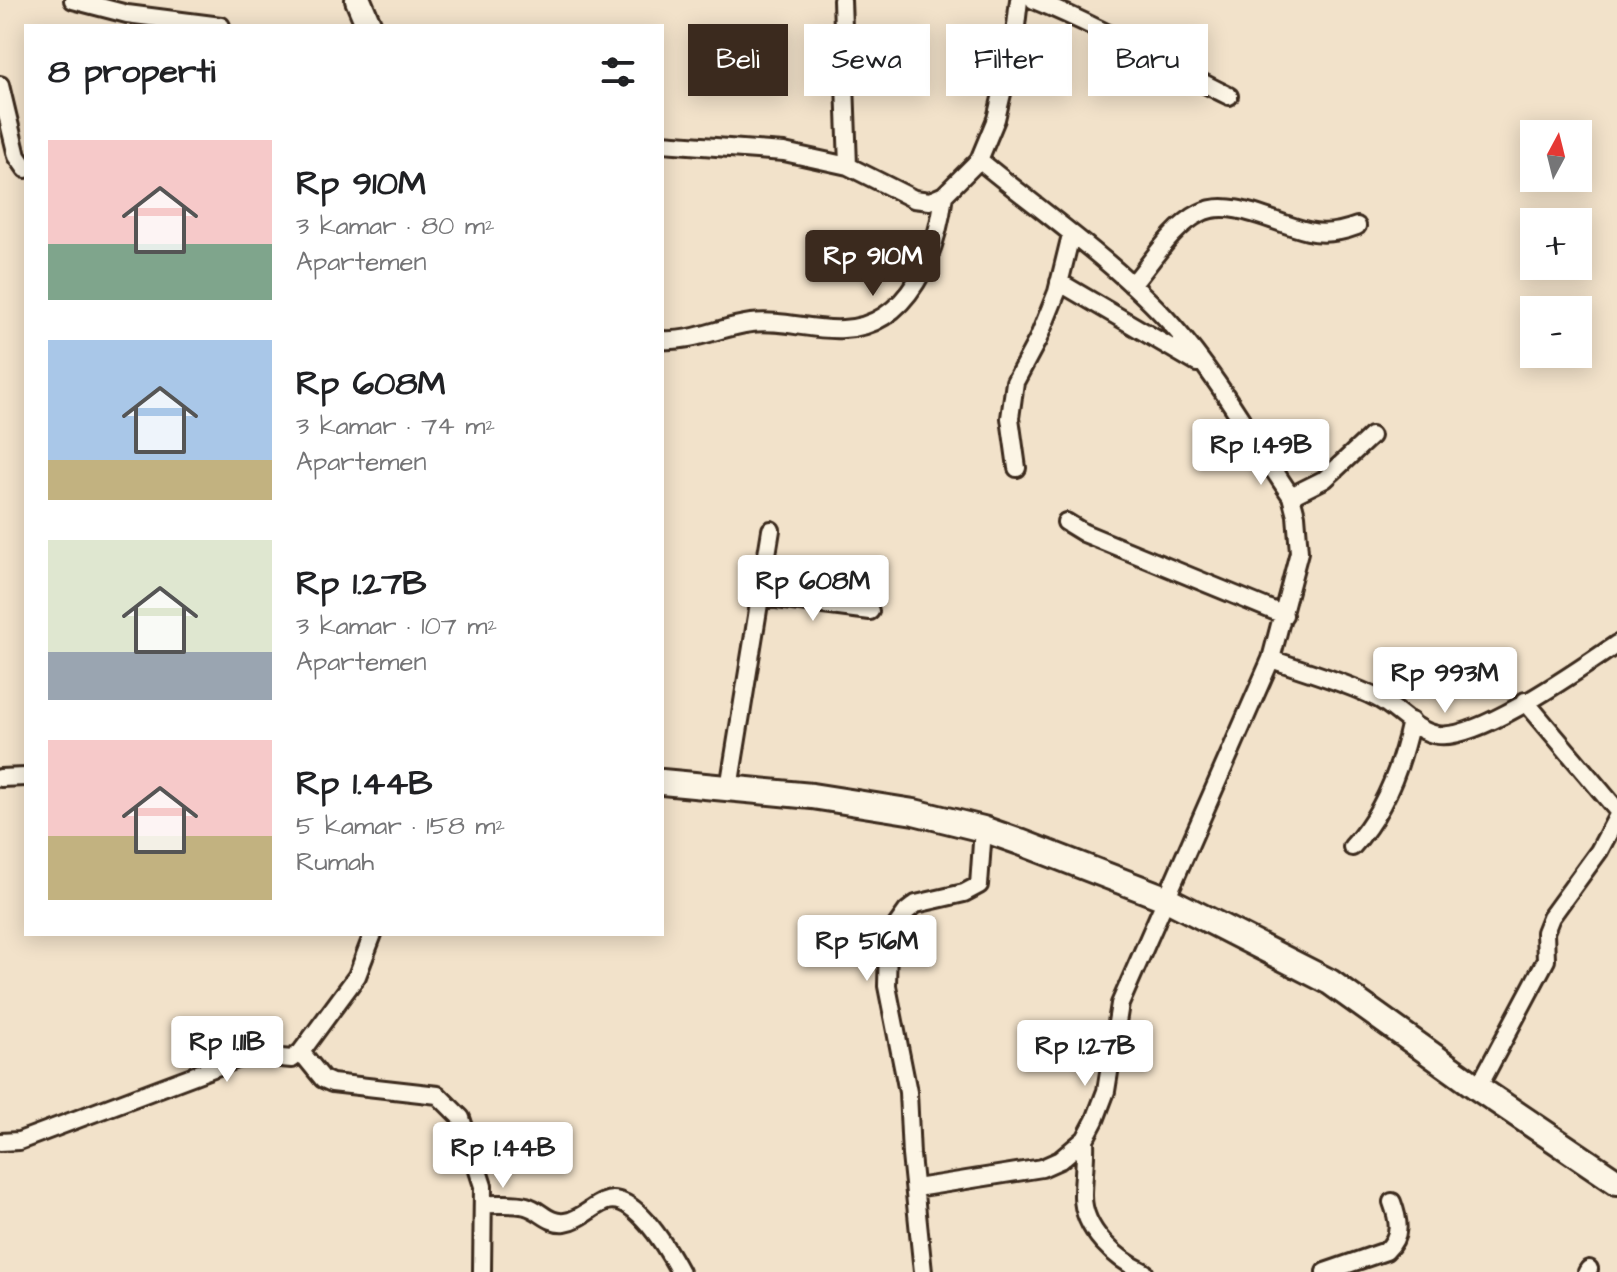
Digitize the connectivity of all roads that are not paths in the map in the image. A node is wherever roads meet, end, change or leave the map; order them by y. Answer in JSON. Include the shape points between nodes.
{"nodes":[{"id":1,"x":73,"y":0,"type":"edge"},
{"id":2,"x":358,"y":0,"type":"edge"},
{"id":3,"x":842,"y":0,"type":"edge"},
{"id":4,"x":1019,"y":0,"type":"edge"},
{"id":5,"x":1034,"y":0,"type":"edge"},
{"id":6,"x":205,"y":24,"type":"edge"},
{"id":7,"x":368,"y":24,"type":"edge"},
{"id":8,"x":0,"y":85,"type":"edge"},
{"id":9,"x":1229,"y":96,"type":"dead end"},
{"id":10,"x":664,"y":143,"type":"edge"},
{"id":11,"x":979,"y":160,"type":"junction"},
{"id":12,"x":24,"y":166,"type":"edge"},
{"id":13,"x":848,"y":166,"type":"junction"},
{"id":14,"x":944,"y":195,"type":"junction"},
{"id":15,"x":1357,"y":226,"type":"dead end"},
{"id":16,"x":1071,"y":235,"type":"junction"},
{"id":17,"x":1059,"y":282,"type":"junction"},
{"id":18,"x":1132,"y":285,"type":"junction"},
{"id":19,"x":664,"y":340,"type":"edge"},
{"id":20,"x":1209,"y":369,"type":"junction"},
{"id":21,"x":1371,"y":436,"type":"dead end"},
{"id":22,"x":1017,"y":468,"type":"dead end"},
{"id":23,"x":1291,"y":496,"type":"junction"},
{"id":24,"x":1066,"y":522,"type":"dead end"},
{"id":25,"x":771,"y":530,"type":"dead end"},
{"id":26,"x":761,"y":597,"type":"junction"},
{"id":27,"x":870,"y":611,"type":"dead end"},
{"id":28,"x":1284,"y":615,"type":"junction"},
{"id":29,"x":1617,"y":644,"type":"edge"},
{"id":30,"x":1271,"y":659,"type":"junction"},
{"id":31,"x":1525,"y":701,"type":"junction"},
{"id":32,"x":1411,"y":721,"type":"junction"},
{"id":33,"x":24,"y":777,"type":"edge"},
{"id":34,"x":0,"y":778,"type":"edge"},
{"id":35,"x":664,"y":782,"type":"edge"},
{"id":36,"x":729,"y":788,"type":"junction"},
{"id":37,"x":1617,"y":810,"type":"edge"},
{"id":38,"x":1617,"y":817,"type":"edge"},
{"id":39,"x":983,"y":829,"type":"junction"},
{"id":40,"x":1352,"y":847,"type":"dead end"},
{"id":41,"x":1165,"y":898,"type":"junction"},
{"id":42,"x":372,"y":936,"type":"edge"},
{"id":43,"x":301,"y":1052,"type":"junction"},
{"id":44,"x":1478,"y":1088,"type":"junction"},
{"id":45,"x":1085,"y":1139,"type":"junction"},
{"id":46,"x":0,"y":1142,"type":"edge"},
{"id":47,"x":1617,"y":1182,"type":"edge"},
{"id":48,"x":916,"y":1188,"type":"junction"},
{"id":49,"x":1392,"y":1202,"type":"dead end"},
{"id":50,"x":483,"y":1204,"type":"junction"},
{"id":51,"x":482,"y":1272,"type":"edge"},
{"id":52,"x":680,"y":1272,"type":"edge"},
{"id":53,"x":923,"y":1272,"type":"edge"},
{"id":54,"x":1144,"y":1272,"type":"edge"},
{"id":55,"x":1325,"y":1272,"type":"edge"}],
"edges":[{"from":1,"to":6,"type":"street","via":[[127,14]]},
{"from":2,"to":7,"type":"highway"},
{"from":3,"to":13,"type":"street"},
{"from":4,"to":11,"type":"street","via":[[996,119]]},
{"from":5,"to":9,"type":"street"},
{"from":8,"to":12,"type":"street"},
{"from":10,"to":13,"type":"street","via":[[784,152]]},
{"from":11,"to":14,"type":"street"},
{"from":11,"to":16,"type":"street"},
{"from":13,"to":14,"type":"street","via":[[914,199],[930,201]]},
{"from":14,"to":19,"type":"street","via":[[938,231],[915,286],[897,308],[869,324],[845,329],[753,323],[689,340]]},
{"from":15,"to":18,"type":"street","via":[[1310,232],[1215,208],[1199,213],[1176,232]]},
{"from":16,"to":17,"type":"street"},
{"from":16,"to":18,"type":"street"},
{"from":17,"to":20,"type":"street"},
{"from":17,"to":22,"type":"street","via":[[1015,382],[1010,418]]},
{"from":18,"to":20,"type":"street"},
{"from":20,"to":23,"type":"street"},
{"from":21,"to":23,"type":"street","via":[[1325,479]]},
{"from":23,"to":28,"type":"street","via":[[1299,552]]},
{"from":24,"to":28,"type":"street"},
{"from":25,"to":26,"type":"street"},
{"from":26,"to":27,"type":"street"},
{"from":26,"to":36,"type":"street"},
{"from":28,"to":30,"type":"street"},
{"from":29,"to":31,"type":"street"},
{"from":30,"to":32,"type":"street","via":[[1376,697]]},
{"from":30,"to":41,"type":"street"},
{"from":31,"to":32,"type":"street","via":[[1459,735],[1438,735]]},
{"from":31,"to":37,"type":"street"},
{"from":32,"to":40,"type":"street","via":[[1386,798]]},
{"from":33,"to":34,"type":"street"},
{"from":35,"to":36,"type":"highway"},
{"from":36,"to":39,"type":"highway","via":[[914,812]]},
{"from":38,"to":44,"type":"street","via":[[1551,917],[1545,932],[1546,960]]},
{"from":39,"to":41,"type":"highway"},
{"from":39,"to":48,"type":"street","via":[[979,885],[916,904],[888,944],[887,986],[908,1092]]},
{"from":41,"to":44,"type":"highway","via":[[1330,982]]},
{"from":41,"to":45,"type":"street","via":[[1120,1004],[1106,1091]]},
{"from":42,"to":43,"type":"street","via":[[357,976]]},
{"from":43,"to":46,"type":"street","via":[[292,1059],[248,1055],[19,1141]]},
{"from":43,"to":50,"type":"street","via":[[332,1083],[438,1095],[450,1105],[461,1118],[481,1178]]},
{"from":44,"to":47,"type":"highway"},
{"from":45,"to":48,"type":"street","via":[[1042,1168]]},
{"from":45,"to":54,"type":"street","via":[[1083,1199],[1091,1223],[1104,1243]]},
{"from":48,"to":53,"type":"street"},
{"from":49,"to":55,"type":"street","via":[[1398,1227],[1393,1245]]},
{"from":50,"to":51,"type":"street"},
{"from":50,"to":52,"type":"street","via":[[522,1205],[552,1221],[566,1222],[605,1201],[622,1201],[642,1218]]}]}
